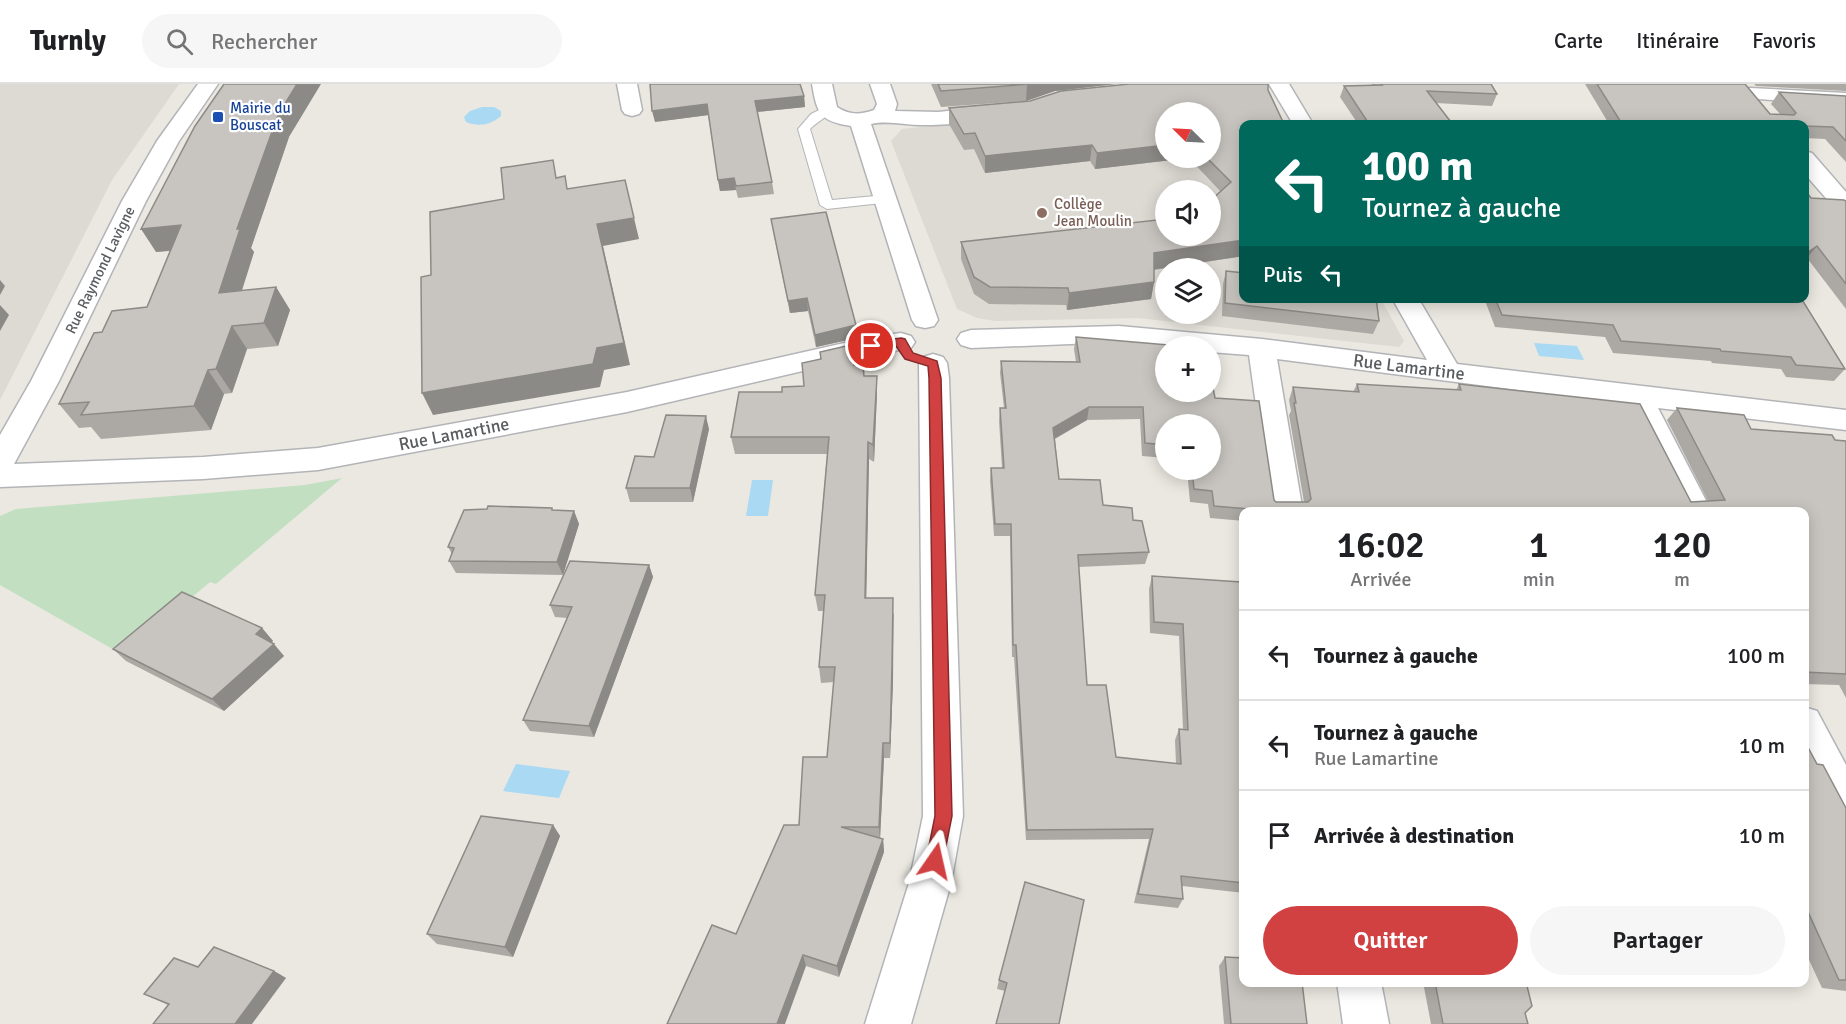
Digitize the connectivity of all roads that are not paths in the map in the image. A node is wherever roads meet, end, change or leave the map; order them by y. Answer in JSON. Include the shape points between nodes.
{"nodes":[{"id":1,"x":208,"y":84,"type":"edge"},
{"id":2,"x":627,"y":84,"type":"edge"},
{"id":3,"x":822,"y":84,"type":"edge"},
{"id":4,"x":880,"y":84,"type":"edge"},
{"id":5,"x":1279,"y":84,"type":"edge"},
{"id":6,"x":1745,"y":89,"type":"edge"},
{"id":7,"x":1846,"y":99,"type":"edge"},
{"id":8,"x":632,"y":110,"type":"dead end"},
{"id":9,"x":827,"y":110,"type":"junction"},
{"id":10,"x":1018,"y":110,"type":"edge"},
{"id":11,"x":1769,"y":117,"type":"edge"},
{"id":12,"x":871,"y":118,"type":"junction"},
{"id":13,"x":1301,"y":120,"type":"edge"},
{"id":14,"x":1809,"y":164,"type":"edge"},
{"id":15,"x":886,"y":199,"type":"junction"},
{"id":16,"x":1846,"y":207,"type":"edge"},
{"id":17,"x":1408,"y":303,"type":"edge"},
{"id":18,"x":950,"y":325,"type":"junction"},
{"id":19,"x":901,"y":342,"type":"junction"},
{"id":20,"x":1262,"y":348,"type":"junction"},
{"id":21,"x":933,"y":363,"type":"junction"},
{"id":22,"x":1448,"y":372,"type":"junction"},
{"id":23,"x":1636,"y":396,"type":"junction"},
{"id":24,"x":1846,"y":420,"type":"edge"},
{"id":25,"x":0,"y":462,"type":"edge"},
{"id":26,"x":0,"y":476,"type":"edge"},
{"id":27,"x":1286,"y":507,"type":"edge"},
{"id":28,"x":1693,"y":507,"type":"edge"},
{"id":29,"x":1809,"y":733,"type":"edge"},
{"id":30,"x":1846,"y":804,"type":"edge"},
{"id":31,"x":1360,"y":987,"type":"edge"},
{"id":32,"x":888,"y":1024,"type":"edge"},
{"id":33,"x":1366,"y":1024,"type":"edge"}],
"edges":[{"from":1,"to":25,"type":"street","name":"Rue Raymond Lavigne","via":[[168,141],[134,201],[45,381]]},
{"from":2,"to":8,"type":"street"},
{"from":3,"to":9,"type":"street"},
{"from":4,"to":12,"type":"street","via":[[887,104]]},
{"from":5,"to":13,"type":"street"},
{"from":6,"to":7,"type":"street"},
{"from":6,"to":11,"type":"street"},
{"from":9,"to":12,"type":"street","via":[[847,120]]},
{"from":9,"to":15,"type":"lane","via":[[804,129],[827,205]]},
{"from":10,"to":12,"type":"street"},
{"from":12,"to":15,"type":"street"},
{"from":14,"to":16,"type":"street"},
{"from":15,"to":18,"type":"street"},
{"from":17,"to":22,"type":"street"},
{"from":18,"to":19,"type":"street","via":[[911,325],[903,331]]},
{"from":18,"to":20,"type":"street","name":"Rue Lamartine","via":[[1119,334]]},
{"from":18,"to":21,"type":"street","via":[[969,348],[949,362]]},
{"from":19,"to":21,"type":"street","via":[[909,356]]},
{"from":19,"to":26,"type":"street","name":"Rue Lamartine","via":[[627,402],[318,459]]},
{"from":20,"to":22,"type":"street","name":"Rue Lamartine"},
{"from":20,"to":27,"type":"street"},
{"from":21,"to":32,"type":"street","via":[[943,816],[930,884]]},
{"from":22,"to":23,"type":"street","name":"Rue Lamartine"},
{"from":23,"to":24,"type":"street","name":"Rue Lamartine"},
{"from":23,"to":28,"type":"street"},
{"from":29,"to":30,"type":"street"},
{"from":31,"to":33,"type":"street"}]}
